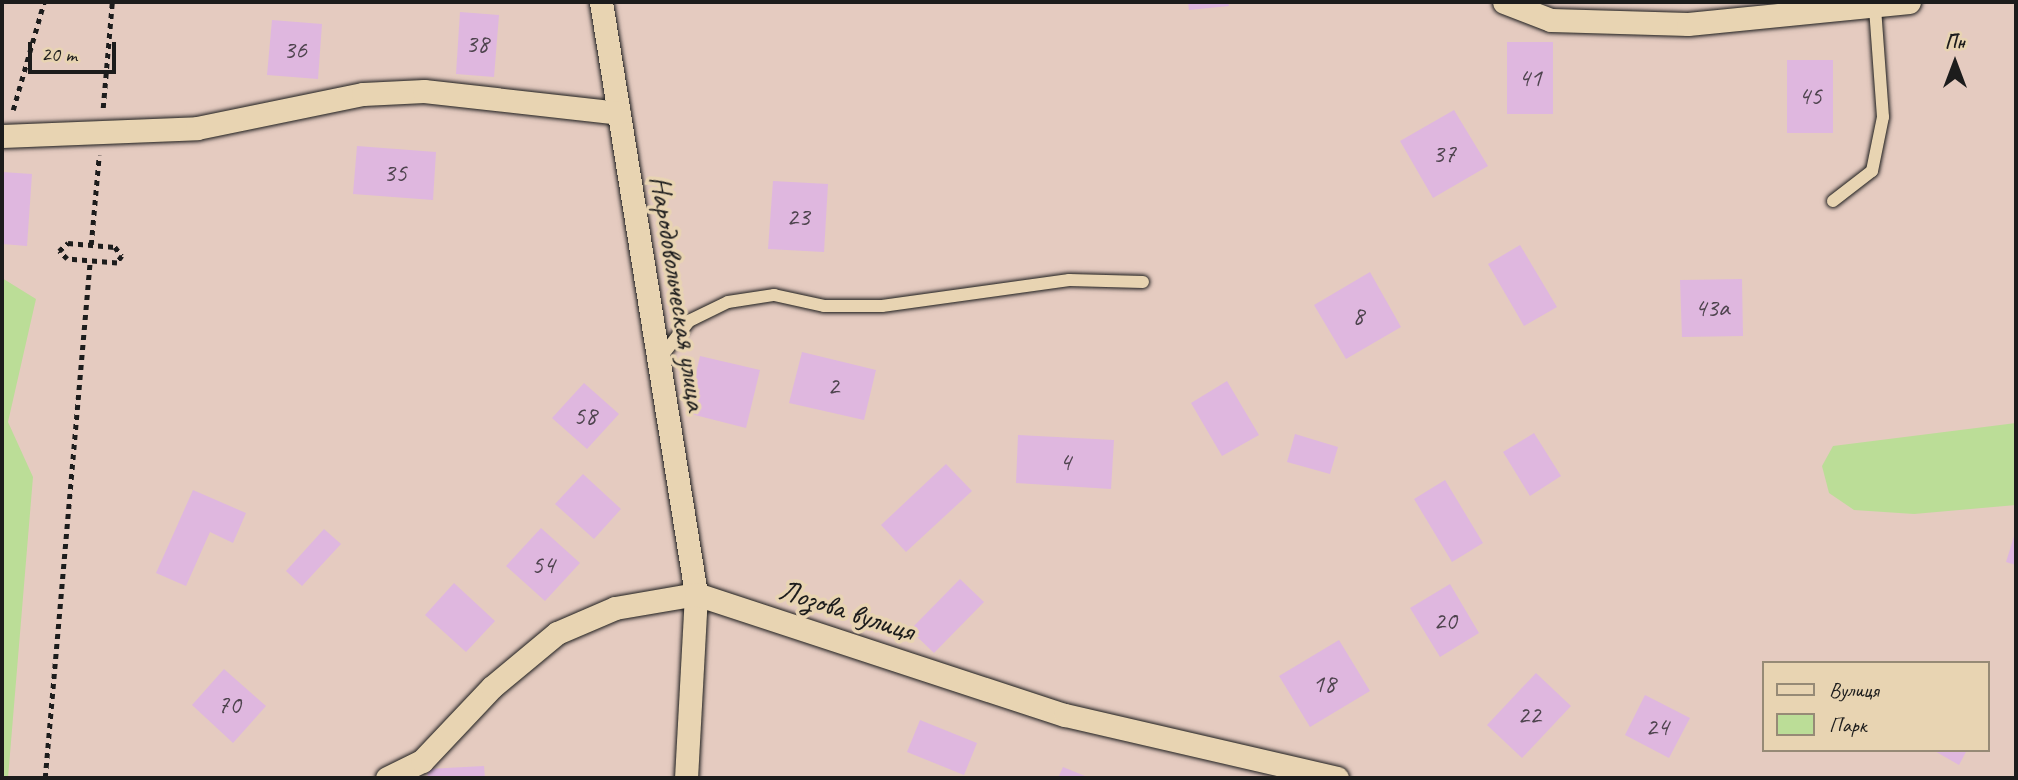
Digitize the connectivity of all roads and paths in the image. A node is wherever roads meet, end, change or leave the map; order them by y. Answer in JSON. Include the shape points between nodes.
{"nodes":[{"id":1,"x":44,"y":2,"type":"edge"},
{"id":2,"x":112,"y":2,"type":"edge"},
{"id":3,"x":601,"y":2,"type":"edge"},
{"id":4,"x":1504,"y":2,"type":"edge"},
{"id":5,"x":1909,"y":2,"type":"edge"},
{"id":6,"x":1875,"y":8,"type":"junction"},
{"id":7,"x":619,"y":113,"type":"junction"},
{"id":8,"x":101,"y":132,"type":"junction"},
{"id":9,"x":4,"y":135,"type":"edge"},
{"id":10,"x":97,"y":174,"type":"dead end"},
{"id":11,"x":1833,"y":201,"type":"dead end"},
{"id":12,"x":91,"y":245,"type":"junction"},
{"id":13,"x":90,"y":261,"type":"junction"},
{"id":14,"x":1143,"y":282,"type":"dead end"},
{"id":15,"x":657,"y":361,"type":"junction"},
{"id":16,"x":696,"y":594,"type":"junction"},
{"id":17,"x":44,"y":778,"type":"edge"},
{"id":18,"x":387,"y":778,"type":"edge"},
{"id":19,"x":686,"y":778,"type":"edge"},
{"id":20,"x":1337,"y":778,"type":"edge"}],
"edges":[{"from":1,"to":9,"type":"path"},
{"from":2,"to":8,"type":"path"},
{"from":3,"to":7,"type":"street","name":"Народовольческая улица"},
{"from":4,"to":6,"type":"street","via":[[1551,20],[1688,24]]},
{"from":5,"to":6,"type":"street"},
{"from":6,"to":11,"type":"lane","via":[[1883,117],[1872,171]]},
{"from":7,"to":8,"type":"street","via":[[424,91],[363,94],[197,128]]},
{"from":7,"to":15,"type":"street","name":"Народовольческая улица"},
{"from":8,"to":9,"type":"street"},
{"from":10,"to":12,"type":"path"},
{"from":12,"to":13,"type":"path","via":[[65,244],[59,251],[67,260]]},
{"from":12,"to":13,"type":"path","via":[[118,248],[122,256],[117,263]]},
{"from":13,"to":17,"type":"path"},
{"from":14,"to":15,"type":"lane","via":[[1069,280],[882,306],[824,306],[774,295],[728,302],[689,321]]},
{"from":15,"to":16,"type":"street","name":"Народовольческая улица"},
{"from":16,"to":18,"type":"street","name":"Лозова вулиця","via":[[615,608],[557,633],[492,687],[422,761]]},
{"from":16,"to":19,"type":"street","name":"Народовольческая улица"},
{"from":16,"to":20,"type":"street","name":"Лозова вулиця","via":[[1066,715]]}]}
